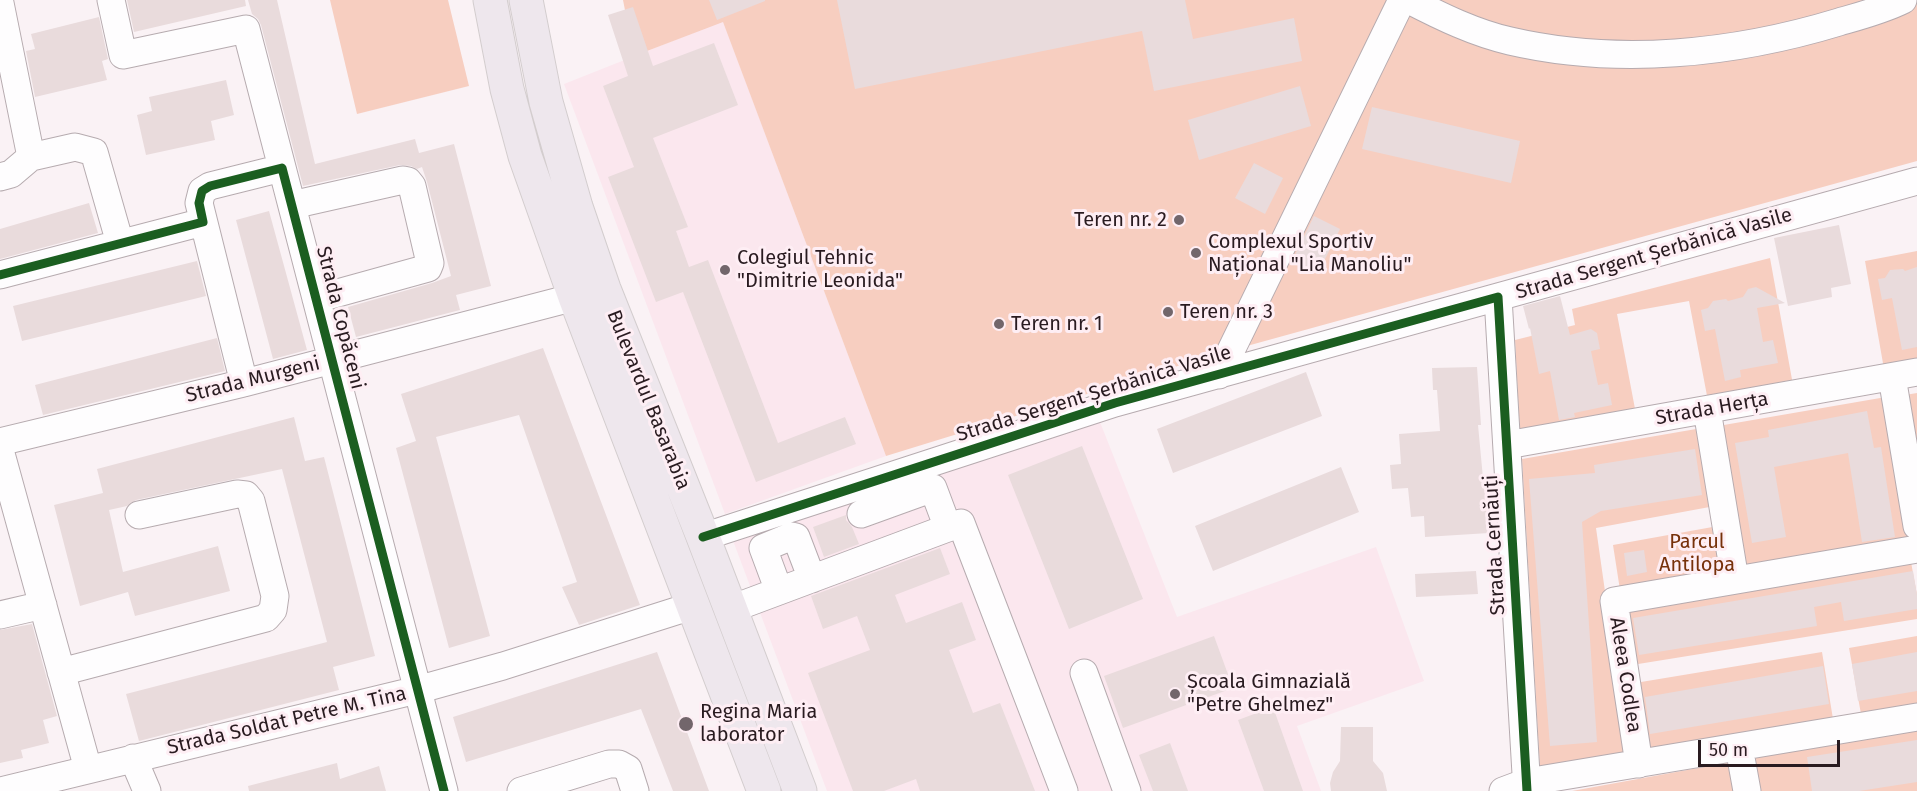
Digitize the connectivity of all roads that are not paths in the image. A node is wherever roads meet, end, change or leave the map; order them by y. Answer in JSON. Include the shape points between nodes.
{"nodes":[{"id":1,"x":111,"y":0,"type":"edge"},
{"id":2,"x":490,"y":0,"type":"edge"},
{"id":3,"x":526,"y":0,"type":"edge"},
{"id":4,"x":1402,"y":0,"type":"edge"},
{"id":5,"x":1409,"y":0,"type":"edge"},
{"id":6,"x":1904,"y":0,"type":"edge"},
{"id":7,"x":0,"y":3,"type":"edge"},
{"id":8,"x":31,"y":157,"type":"junction"},
{"id":9,"x":282,"y":168,"type":"junction"},
{"id":10,"x":0,"y":177,"type":"edge"},
{"id":11,"x":1917,"y":180,"type":"edge"},
{"id":12,"x":292,"y":205,"type":"junction"},
{"id":13,"x":203,"y":222,"type":"junction"},
{"id":14,"x":120,"y":243,"type":"junction"},
{"id":15,"x":0,"y":275,"type":"edge"},
{"id":16,"x":575,"y":297,"type":"junction"},
{"id":17,"x":1498,"y":297,"type":"junction"},
{"id":18,"x":316,"y":299,"type":"junction"},
{"id":19,"x":332,"y":361,"type":"junction"},
{"id":20,"x":1219,"y":375,"type":"junction"},
{"id":21,"x":1904,"y":375,"type":"edge"},
{"id":22,"x":244,"y":383,"type":"junction"},
{"id":23,"x":1707,"y":410,"type":"junction"},
{"id":24,"x":0,"y":442,"type":"edge"},
{"id":25,"x":1507,"y":445,"type":"junction"},
{"id":26,"x":0,"y":450,"type":"edge"},
{"id":27,"x":861,"y":514,"type":"dead end"},
{"id":28,"x":139,"y":515,"type":"dead end"},
{"id":29,"x":1917,"y":526,"type":"edge"},
{"id":30,"x":948,"y":528,"type":"junction"},
{"id":31,"x":703,"y":537,"type":"junction"},
{"id":32,"x":1917,"y":549,"type":"edge"},
{"id":33,"x":812,"y":579,"type":"junction"},
{"id":34,"x":1735,"y":580,"type":"junction"},
{"id":35,"x":779,"y":591,"type":"junction"},
{"id":36,"x":43,"y":605,"type":"junction"},
{"id":37,"x":692,"y":606,"type":"junction"},
{"id":38,"x":731,"y":609,"type":"junction"},
{"id":39,"x":0,"y":615,"type":"edge"},
{"id":40,"x":61,"y":672,"type":"junction"},
{"id":41,"x":1084,"y":673,"type":"dead end"},
{"id":42,"x":417,"y":690,"type":"junction"},
{"id":43,"x":1917,"y":717,"type":"edge"},
{"id":44,"x":1739,"y":747,"type":"junction"},
{"id":45,"x":133,"y":758,"type":"junction"},
{"id":46,"x":1639,"y":764,"type":"junction"},
{"id":47,"x":88,"y":770,"type":"junction"},
{"id":48,"x":554,"y":786,"type":"edge"},
{"id":49,"x":1519,"y":788,"type":"edge"},
{"id":50,"x":1,"y":791,"type":"edge"},
{"id":51,"x":147,"y":791,"type":"edge"},
{"id":52,"x":444,"y":791,"type":"edge"},
{"id":53,"x":521,"y":791,"type":"edge"},
{"id":54,"x":635,"y":791,"type":"edge"},
{"id":55,"x":764,"y":791,"type":"edge"},
{"id":56,"x":800,"y":791,"type":"edge"},
{"id":57,"x":1064,"y":791,"type":"edge"},
{"id":58,"x":1127,"y":791,"type":"edge"},
{"id":59,"x":1747,"y":791,"type":"edge"}],
"edges":[{"from":1,"to":9,"type":"street","name":"Strada Copăceni","via":[[123,55],[246,29]]},
{"from":2,"to":16,"type":"main road","name":"Bulevardul Basarabia","via":[[514,119]]},
{"from":3,"to":31,"type":"main road","name":"Bulevardul Basarabia","via":[[546,102],[576,207],[604,289]]},
{"from":4,"to":20,"type":"street"},
{"from":5,"to":6,"type":"street","via":[[1473,30],[1509,41],[1554,50],[1647,54],[1769,40],[1844,21]]},
{"from":7,"to":8,"type":"street"},
{"from":8,"to":10,"type":"street","via":[[11,174]]},
{"from":8,"to":14,"type":"street","via":[[75,147],[94,152]]},
{"from":9,"to":12,"type":"street","name":"Strada Copăceni"},
{"from":9,"to":13,"type":"street","via":[[202,191],[199,203]]},
{"from":11,"to":17,"type":"street","name":"Strada Sergent Șerbănică Vasile"},
{"from":12,"to":18,"type":"street","name":"Strada Copăceni"},
{"from":12,"to":18,"type":"street","via":[[403,180],[412,186],[429,268]]},
{"from":13,"to":14,"type":"street"},
{"from":13,"to":22,"type":"street"},
{"from":14,"to":15,"type":"street"},
{"from":16,"to":19,"type":"street","name":"Strada Murgeni"},
{"from":16,"to":37,"type":"main road","name":"Bulevardul Basarabia"},
{"from":17,"to":20,"type":"street","name":"Strada Sergent Șerbănică Vasile"},
{"from":17,"to":25,"type":"street","name":"Strada Cernăuți"},
{"from":18,"to":19,"type":"street","name":"Strada Copăceni"},
{"from":19,"to":22,"type":"street","name":"Strada Murgeni"},
{"from":19,"to":42,"type":"street","name":"Strada Copăceni"},
{"from":20,"to":31,"type":"street","name":"Strada Sergent Șerbănică Vasile","via":[[1115,404]]},
{"from":21,"to":23,"type":"street","name":"Strada Herța"},
{"from":21,"to":29,"type":"street"},
{"from":22,"to":24,"type":"street","name":"Strada Murgeni"},
{"from":23,"to":25,"type":"street","name":"Strada Herța"},
{"from":23,"to":34,"type":"street"},
{"from":25,"to":49,"type":"street","name":"Strada Cernăuți"},
{"from":26,"to":36,"type":"street"},
{"from":27,"to":30,"type":"street","via":[[933,488]]},
{"from":28,"to":40,"type":"street","via":[[246,495],[251,501],[275,596],[273,610],[266,618]]},
{"from":30,"to":33,"type":"street"},
{"from":30,"to":57,"type":"street","via":[[961,523]]},
{"from":31,"to":38,"type":"main road","name":"Bulevardul Basarabia"},
{"from":32,"to":34,"type":"street","name":"Aleea Codlea"},
{"from":33,"to":35,"type":"street"},
{"from":33,"to":35,"type":"street","via":[[796,537],[792,536],[763,548]]},
{"from":34,"to":46,"type":"street","name":"Aleea Codlea","via":[[1614,601]]},
{"from":35,"to":38,"type":"street"},
{"from":36,"to":39,"type":"street"},
{"from":36,"to":40,"type":"street"},
{"from":37,"to":42,"type":"street","name":"Strada Soldat Petre M. Tina"},
{"from":37,"to":55,"type":"main road","name":"Bulevardul Basarabia"},
{"from":38,"to":56,"type":"main road","name":"Bulevardul Basarabia"},
{"from":40,"to":47,"type":"street"},
{"from":41,"to":58,"type":"street"},
{"from":42,"to":45,"type":"street","name":"Strada Soldat Petre M. Tina"},
{"from":42,"to":52,"type":"street","name":"Strada Copăceni"},
{"from":43,"to":44,"type":"street"},
{"from":44,"to":46,"type":"street"},
{"from":44,"to":59,"type":"street"},
{"from":45,"to":47,"type":"street","name":"Strada Soldat Petre M. Tina"},
{"from":45,"to":51,"type":"street"},
{"from":46,"to":49,"type":"street"},
{"from":47,"to":50,"type":"street","name":"Strada Soldat Petre M. Tina"},
{"from":48,"to":53,"type":"street"},
{"from":48,"to":54,"type":"street","via":[[609,764],[619,764],[627,769]]}]}
